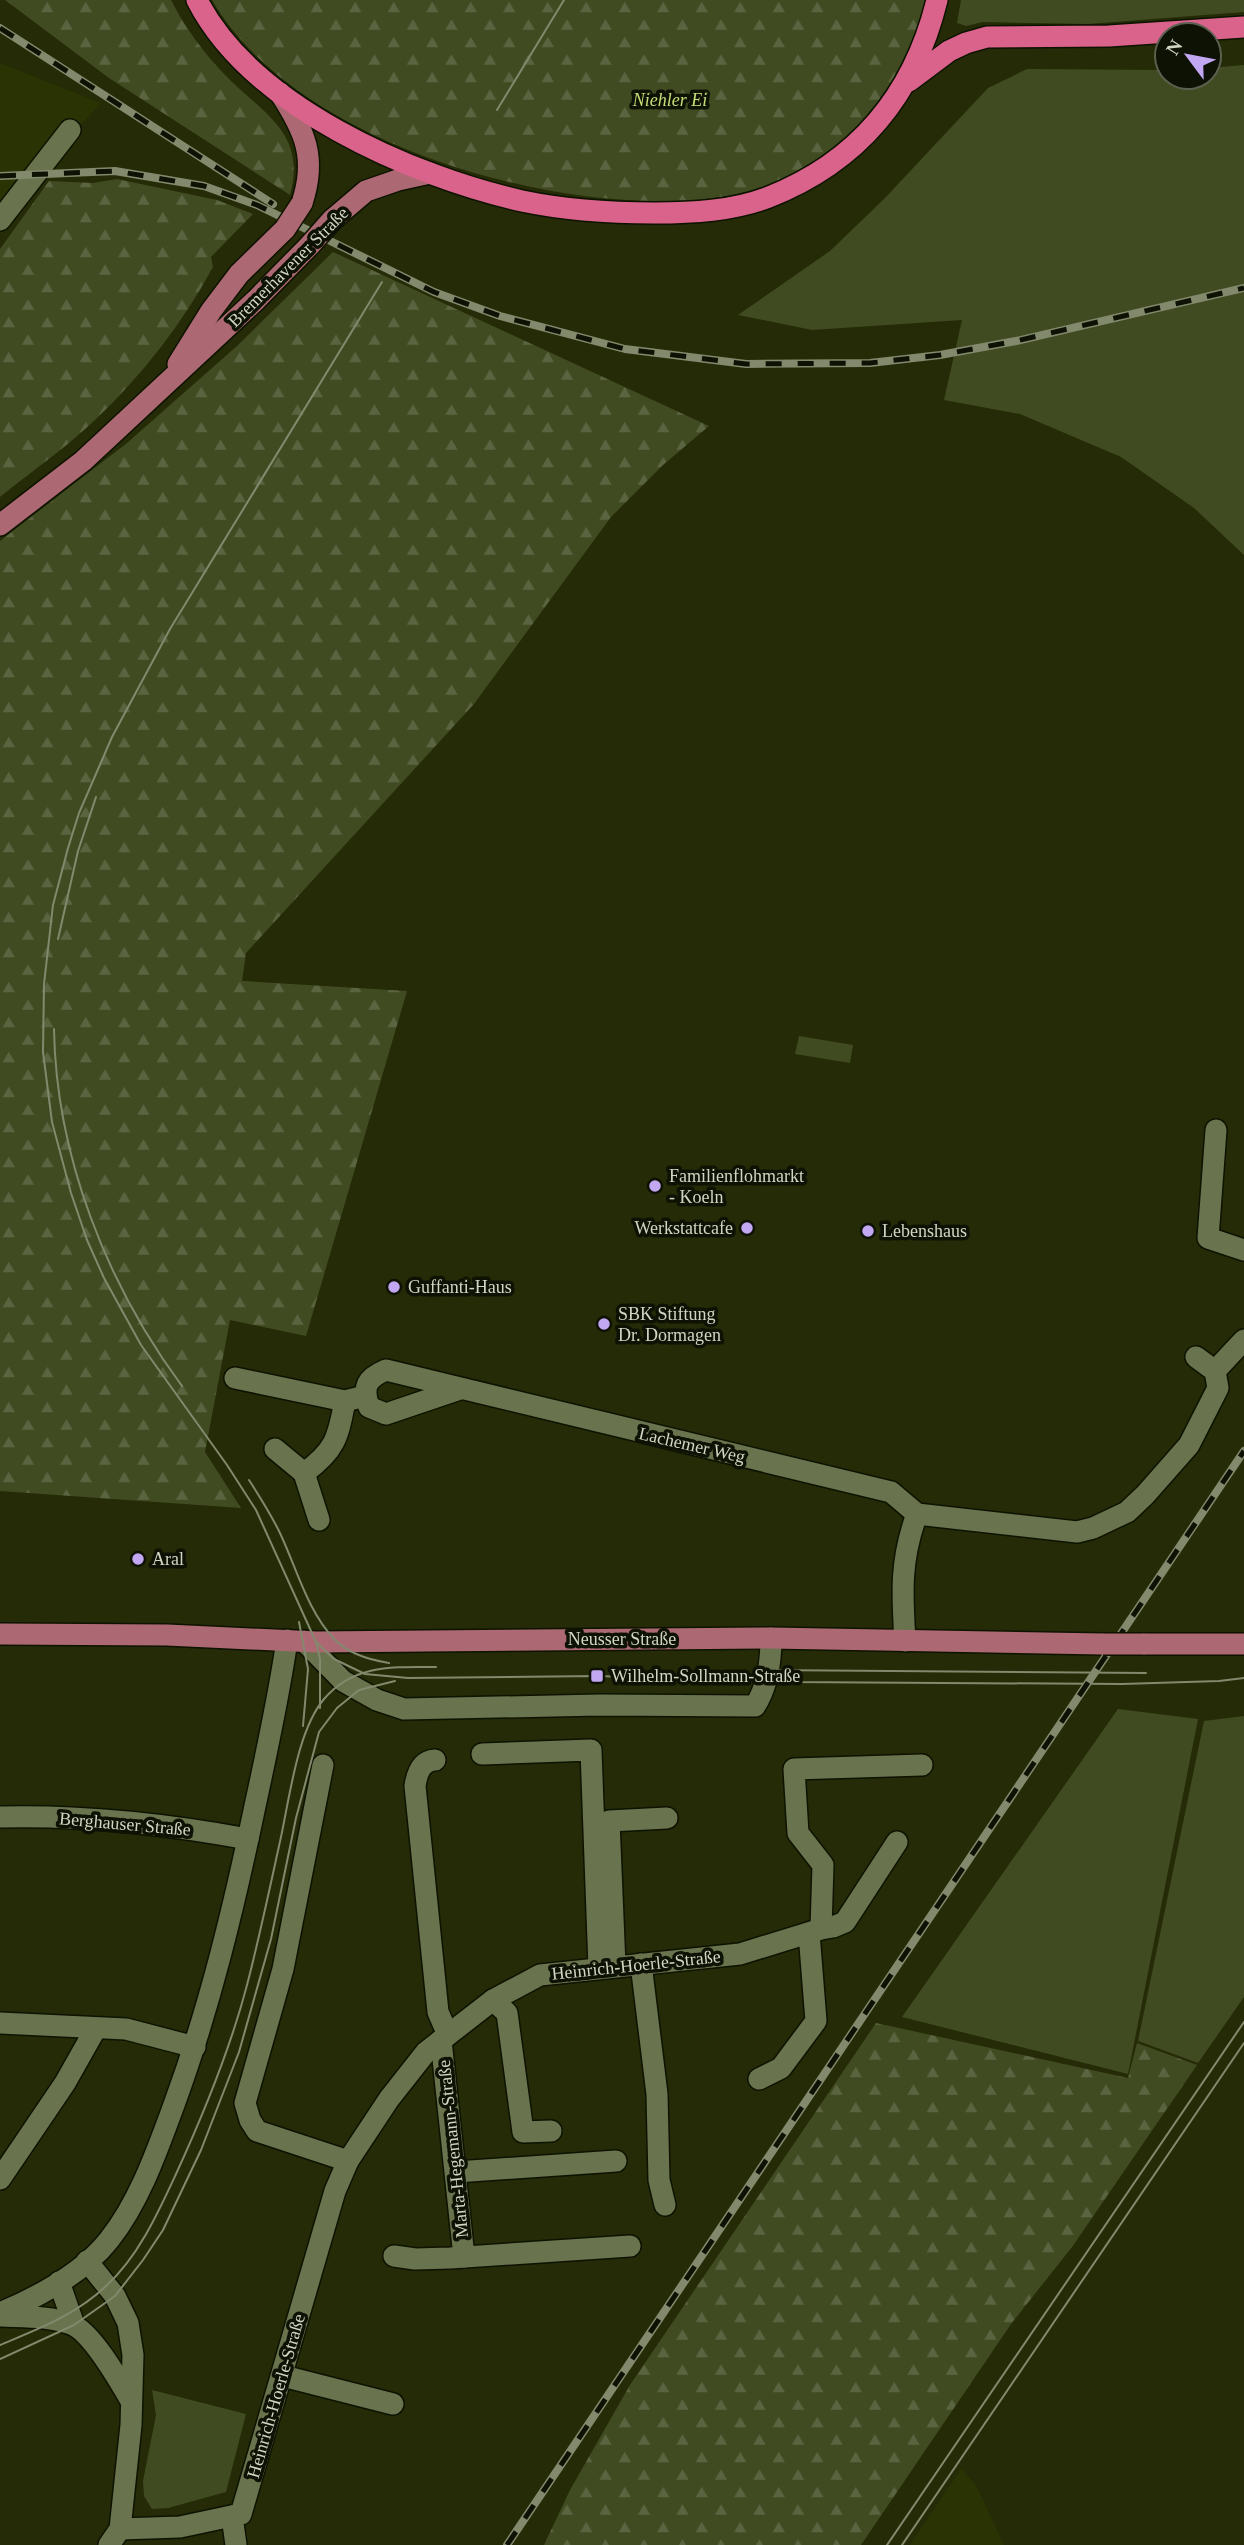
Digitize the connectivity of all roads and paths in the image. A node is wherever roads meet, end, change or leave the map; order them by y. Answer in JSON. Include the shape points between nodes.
{"nodes":[{"id":1,"x":197,"y":0,"type":"edge"},
{"id":2,"x":937,"y":0,"type":"edge"},
{"id":3,"x":1244,"y":27,"type":"edge"},
{"id":4,"x":907,"y":82,"type":"junction"},
{"id":5,"x":279,"y":92,"type":"junction"},
{"id":6,"x":70,"y":130,"type":"dead end"},
{"id":7,"x":430,"y":173,"type":"junction"},
{"id":8,"x":0,"y":220,"type":"edge"},
{"id":9,"x":162,"y":389,"type":"junction"},
{"id":10,"x":0,"y":525,"type":"edge"},
{"id":11,"x":1216,"y":1130,"type":"dead end"},
{"id":12,"x":1244,"y":1250,"type":"edge"},
{"id":13,"x":1244,"y":1340,"type":"edge"},
{"id":14,"x":1196,"y":1357,"type":"dead end"},
{"id":15,"x":1215,"y":1371,"type":"junction"},
{"id":16,"x":235,"y":1378,"type":"dead end"},
{"id":17,"x":460,"y":1389,"type":"junction"},
{"id":18,"x":355,"y":1398,"type":"junction"},
{"id":19,"x":275,"y":1449,"type":"dead end"},
{"id":20,"x":304,"y":1473,"type":"junction"},
{"id":21,"x":918,"y":1514,"type":"junction"},
{"id":22,"x":319,"y":1520,"type":"dead end"},
{"id":23,"x":0,"y":1634,"type":"edge"},
{"id":24,"x":771,"y":1638,"type":"junction"},
{"id":25,"x":295,"y":1641,"type":"junction"},
{"id":26,"x":905,"y":1641,"type":"junction"},
{"id":27,"x":1244,"y":1644,"type":"edge"},
{"id":28,"x":482,"y":1754,"type":"dead end"},
{"id":29,"x":435,"y":1760,"type":"dead end"},
{"id":30,"x":323,"y":1765,"type":"dead end"},
{"id":31,"x":922,"y":1765,"type":"dead end"},
{"id":32,"x":0,"y":1817,"type":"edge"},
{"id":33,"x":667,"y":1818,"type":"dead end"},
{"id":34,"x":248,"y":1839,"type":"junction"},
{"id":35,"x":897,"y":1842,"type":"dead end"},
{"id":36,"x":821,"y":1930,"type":"junction"},
{"id":37,"x":641,"y":1964,"type":"junction"},
{"id":38,"x":607,"y":1967,"type":"junction"},
{"id":39,"x":492,"y":2000,"type":"junction"},
{"id":40,"x":0,"y":2022,"type":"edge"},
{"id":41,"x":96,"y":2028,"type":"junction"},
{"id":42,"x":445,"y":2037,"type":"junction"},
{"id":43,"x":195,"y":2047,"type":"junction"},
{"id":44,"x":759,"y":2079,"type":"dead end"},
{"id":45,"x":551,"y":2132,"type":"dead end"},
{"id":46,"x":348,"y":2161,"type":"junction"},
{"id":47,"x":616,"y":2161,"type":"dead end"},
{"id":48,"x":456,"y":2172,"type":"junction"},
{"id":49,"x":0,"y":2179,"type":"edge"},
{"id":50,"x":665,"y":2205,"type":"dead end"},
{"id":51,"x":630,"y":2246,"type":"dead end"},
{"id":52,"x":394,"y":2256,"type":"dead end"},
{"id":53,"x":464,"y":2257,"type":"junction"},
{"id":54,"x":86,"y":2261,"type":"junction"},
{"id":55,"x":59,"y":2282,"type":"junction"},
{"id":56,"x":0,"y":2315,"type":"edge"},
{"id":57,"x":74,"y":2325,"type":"junction"},
{"id":58,"x":283,"y":2376,"type":"junction"},
{"id":59,"x":131,"y":2401,"type":"junction"},
{"id":60,"x":393,"y":2404,"type":"dead end"},
{"id":61,"x":232,"y":2516,"type":"junction"},
{"id":62,"x":114,"y":2537,"type":"edge"},
{"id":63,"x":236,"y":2545,"type":"edge"}],
"edges":[{"from":1,"to":5,"type":"highway","via":[[226,43]]},
{"from":2,"to":4,"type":"highway"},
{"from":3,"to":4,"type":"highway","via":[[1109,36],[987,37],[949,51]]},
{"from":4,"to":7,"type":"highway","via":[[871,128],[836,162],[768,197],[726,208],[679,213],[592,211],[524,201]]},
{"from":5,"to":7,"type":"highway","via":[[347,136]]},
{"from":5,"to":9,"type":"main road","name":"Bremerhavener Straße","bridge":true,"via":[[305,138],[310,161],[302,203],[285,229],[239,274]]},
{"from":6,"to":8,"type":"street"},
{"from":7,"to":9,"type":"main road","name":"Bremerhavener Straße","bridge":true,"via":[[366,191]]},
{"from":9,"to":10,"type":"main road","name":"Bremerhavener Straße","via":[[83,461]]},
{"from":11,"to":12,"type":"street","via":[[1208,1238]]},
{"from":13,"to":15,"type":"street"},
{"from":14,"to":15,"type":"street"},
{"from":15,"to":21,"type":"street","via":[[1218,1388],[1189,1445],[1127,1512],[1077,1532]]},
{"from":16,"to":18,"type":"street"},
{"from":17,"to":18,"type":"street","via":[[386,1414]]},
{"from":17,"to":18,"type":"street","name":"Lachemer Weg","via":[[386,1370],[372,1376]]},
{"from":17,"to":21,"type":"street","name":"Lachemer Weg","via":[[891,1492]]},
{"from":18,"to":20,"type":"street","via":[[325,1458]]},
{"from":19,"to":20,"type":"street"},
{"from":20,"to":22,"type":"street"},
{"from":21,"to":26,"type":"street","via":[[903,1563]]},
{"from":23,"to":25,"type":"main road","name":"Neusser Straße"},
{"from":24,"to":25,"type":"main road","name":"Neusser Straße"},
{"from":24,"to":25,"type":"street","via":[[771,1658],[755,1706],[430,1709],[404,1709],[377,1700],[343,1681]]},
{"from":24,"to":26,"type":"main road","name":"Neusser Straße"},
{"from":25,"to":34,"type":"street"},
{"from":26,"to":27,"type":"main road","name":"Neusser Straße","bridge":true},
{"from":28,"to":38,"type":"street","via":[[591,1750]]},
{"from":29,"to":42,"type":"street","name":"Marta-Hegemann-Straße","via":[[425,1762],[415,1786],[438,2012]]},
{"from":30,"to":46,"type":"street","via":[[283,1969],[245,2104],[257,2131]]},
{"from":31,"to":36,"type":"street","via":[[794,1769],[798,1833],[823,1865]]},
{"from":32,"to":34,"type":"street","name":"Berghauser Straße","via":[[108,1820]]},
{"from":33,"to":38,"type":"street","via":[[609,1821]]},
{"from":34,"to":43,"type":"street","via":[[224,1949]]},
{"from":35,"to":36,"type":"street","via":[[845,1922]]},
{"from":36,"to":37,"type":"street","name":"Heinrich-Hoerle-Straße","via":[[740,1954]]},
{"from":36,"to":44,"type":"street","via":[[816,2021],[781,2068]]},
{"from":37,"to":38,"type":"street","name":"Heinrich-Hoerle-Straße"},
{"from":37,"to":50,"type":"street"},
{"from":38,"to":39,"type":"street","name":"Heinrich-Hoerle-Straße","via":[[540,1975]]},
{"from":39,"to":42,"type":"street","name":"Heinrich-Hoerle-Straße"},
{"from":39,"to":45,"type":"street","via":[[507,2012],[523,2132]]},
{"from":40,"to":41,"type":"street"},
{"from":41,"to":43,"type":"street","via":[[126,2029]]},
{"from":41,"to":49,"type":"street"},
{"from":42,"to":46,"type":"street","name":"Heinrich-Hoerle-Straße","via":[[426,2052],[389,2099]]},
{"from":42,"to":48,"type":"street","name":"Marta-Hegemann-Straße"},
{"from":43,"to":54,"type":"street","via":[[159,2145],[130,2206],[108,2242]]},
{"from":46,"to":58,"type":"street","name":"Heinrich-Hoerle-Straße","via":[[328,2214]]},
{"from":47,"to":48,"type":"street"},
{"from":48,"to":53,"type":"street","name":"Marta-Hegemann-Straße"},
{"from":51,"to":53,"type":"street","name":"Marta-Hegemann-Straße"},
{"from":52,"to":53,"type":"street","name":"Marta-Hegemann-Straße"},
{"from":54,"to":55,"type":"street"},
{"from":54,"to":59,"type":"street","via":[[115,2295],[128,2323],[134,2371]]},
{"from":55,"to":56,"type":"street"},
{"from":55,"to":57,"type":"street"},
{"from":56,"to":57,"type":"street"},
{"from":57,"to":59,"type":"street","via":[[102,2353]]},
{"from":58,"to":60,"type":"street"},
{"from":58,"to":61,"type":"street","name":"Heinrich-Hoerle-Straße","via":[[241,2514]]},
{"from":59,"to":62,"type":"street"},
{"from":61,"to":62,"type":"street"},
{"from":61,"to":63,"type":"street"}]}
